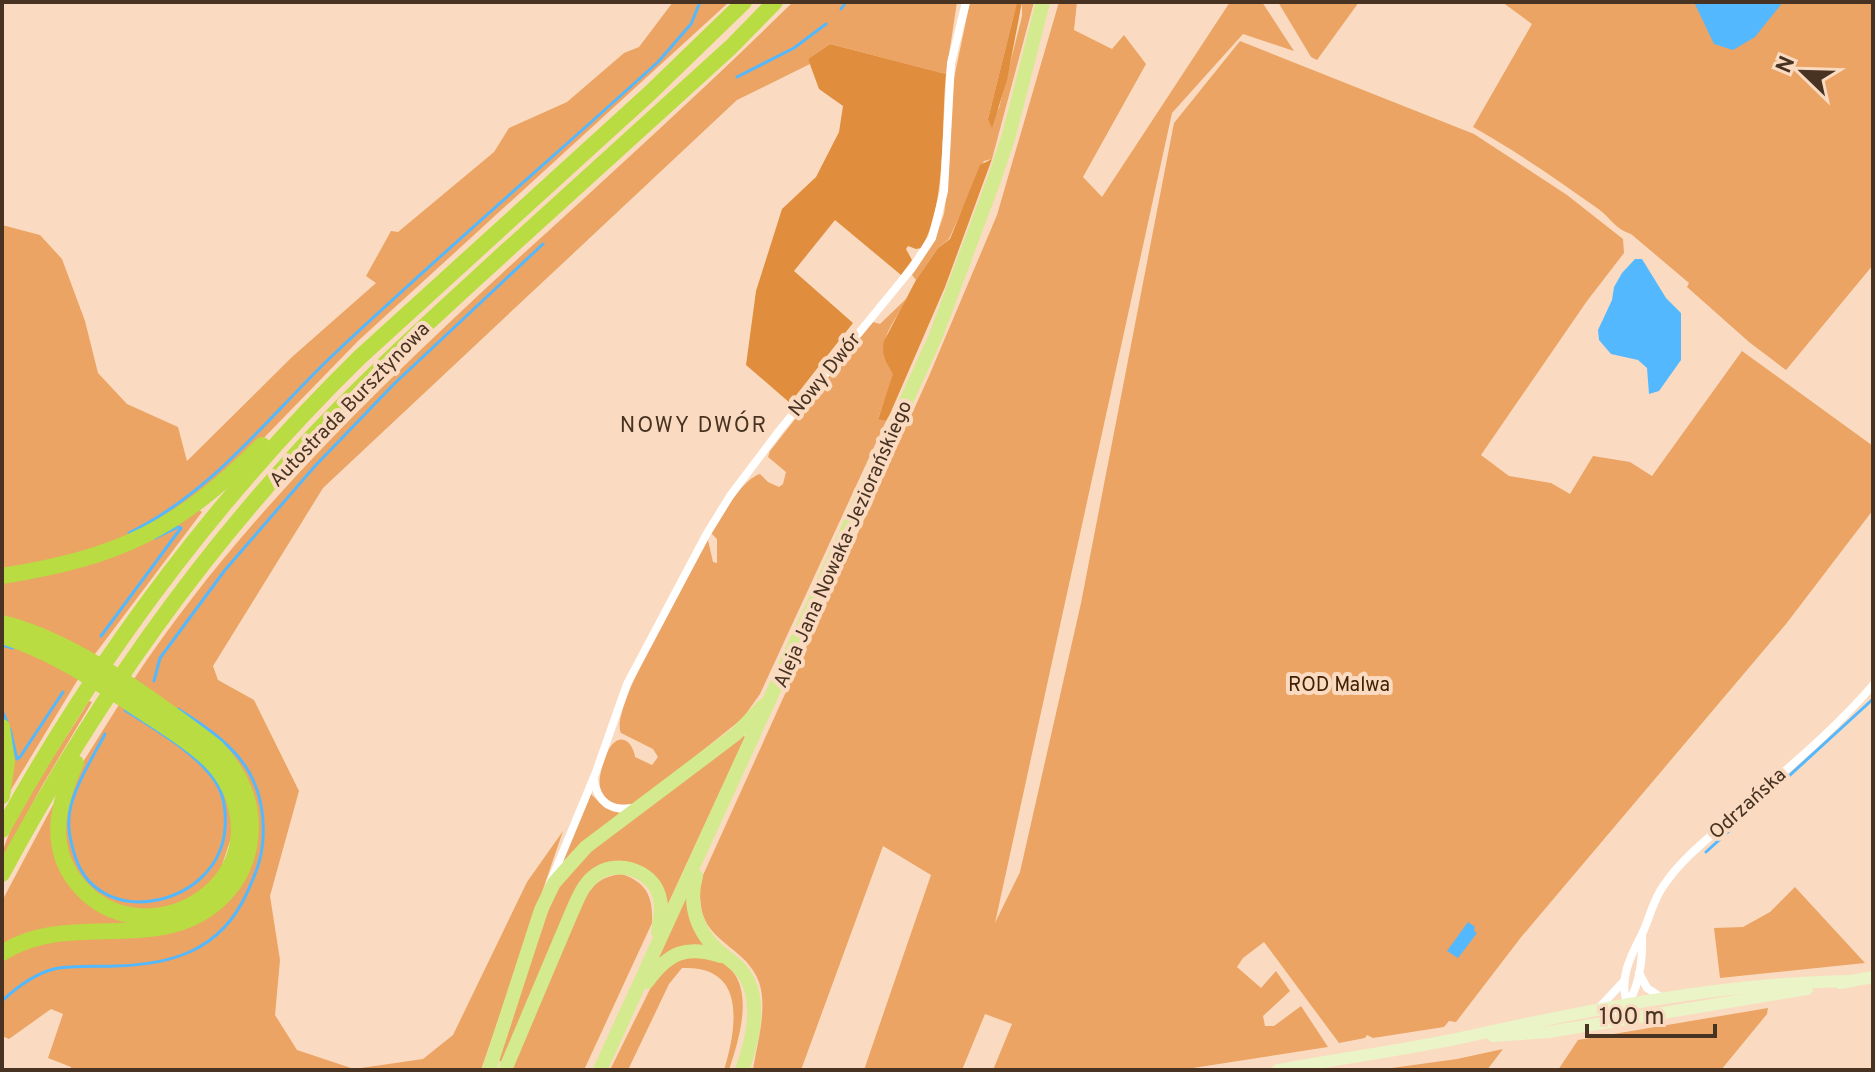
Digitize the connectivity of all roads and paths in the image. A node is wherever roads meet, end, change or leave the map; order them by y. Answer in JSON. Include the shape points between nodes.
{"nodes":[{"id":1,"x":744,"y":2,"type":"edge"},
{"id":2,"x":775,"y":2,"type":"edge"},
{"id":3,"x":966,"y":2,"type":"edge"},
{"id":4,"x":1043,"y":2,"type":"edge"},
{"id":5,"x":315,"y":401,"type":"junction"},
{"id":6,"x":2,"y":576,"type":"edge"},
{"id":7,"x":2,"y":623,"type":"edge"},
{"id":8,"x":2,"y":636,"type":"edge"},
{"id":9,"x":1873,"y":685,"type":"edge"},
{"id":10,"x":774,"y":694,"type":"junction"},
{"id":11,"x":100,"y":707,"type":"junction"},
{"id":12,"x":2,"y":727,"type":"edge"},
{"id":13,"x":596,"y":772,"type":"junction"},
{"id":14,"x":2,"y":796,"type":"edge"},
{"id":15,"x":637,"y":808,"type":"junction"},
{"id":16,"x":2,"y":830,"type":"edge"},
{"id":17,"x":707,"y":838,"type":"junction"},
{"id":18,"x":2,"y":874,"type":"edge"},
{"id":19,"x":545,"y":900,"type":"junction"},
{"id":20,"x":1642,"y":935,"type":"junction"},
{"id":21,"x":2,"y":953,"type":"edge"},
{"id":22,"x":653,"y":955,"type":"junction"},
{"id":23,"x":727,"y":957,"type":"junction"},
{"id":24,"x":1639,"y":973,"type":"junction"},
{"id":25,"x":1873,"y":977,"type":"edge"},
{"id":26,"x":1624,"y":980,"type":"junction"},
{"id":27,"x":1848,"y":981,"type":"junction"},
{"id":28,"x":1669,"y":999,"type":"junction"},
{"id":29,"x":632,"y":1001,"type":"junction"},
{"id":30,"x":1628,"y":1006,"type":"junction"},
{"id":31,"x":1642,"y":1016,"type":"junction"},
{"id":32,"x":1594,"y":1018,"type":"junction"},
{"id":33,"x":743,"y":1068,"type":"edge"},
{"id":34,"x":489,"y":1070,"type":"edge"},
{"id":35,"x":505,"y":1070,"type":"edge"},
{"id":36,"x":600,"y":1070,"type":"edge"},
{"id":37,"x":1278,"y":1070,"type":"edge"}],
"edges":[{"from":1,"to":5,"type":"highway","name":"Autostrada Bursztynowa"},
{"from":2,"to":11,"type":"highway","name":"Autostrada Bursztynowa","via":[[335,412],[220,543]]},
{"from":3,"to":13,"type":"street","name":"Nowy Dwór","via":[[951,63],[944,191],[932,238],[719,513],[627,684]]},
{"from":4,"to":10,"type":"main road","name":"Aleja Jana Nowaka-Jeziorańskiego","via":[[1009,135],[956,286]]},
{"from":5,"to":6,"type":"highway","via":[[293,414],[205,498],[143,538],[71,563]]},
{"from":5,"to":16,"type":"highway","name":"Autostrada Bursztynowa","via":[[202,530],[111,651]]},
{"from":7,"to":21,"type":"highway","via":[[85,658],[216,747],[241,780],[251,824],[249,852],[238,877],[214,906],[191,921],[163,929],[57,933]]},
{"from":8,"to":11,"type":"highway","via":[[76,669],[183,739],[207,757],[229,786],[237,808],[233,858],[209,893],[176,913],[141,918],[115,911],[88,895],[63,859],[57,818],[62,794]]},
{"from":9,"to":20,"type":"street","name":"Odrzańska","via":[[1687,858],[1659,892]]},
{"from":10,"to":15,"type":"main road","via":[[736,734]]},
{"from":10,"to":17,"type":"main road","name":"Aleja Jana Nowaka-Jeziorańskiego"},
{"from":11,"to":18,"type":"highway","name":"Autostrada Bursztynowa"},
{"from":12,"to":14,"type":"highway","via":[[7,762]]},
{"from":13,"to":15,"type":"street","via":[[594,784],[603,801],[617,809]]},
{"from":13,"to":19,"type":"street","name":"Nowy Dwór"},
{"from":15,"to":19,"type":"main road","via":[[571,861]]},
{"from":17,"to":22,"type":"main road","name":"Aleja Jana Nowaka-Jeziorańskiego"},
{"from":17,"to":23,"type":"main road","via":[[692,904],[707,940]]},
{"from":19,"to":34,"type":"main road"},
{"from":20,"to":24,"type":"street"},
{"from":20,"to":26,"type":"street","name":"Odrzańska"},
{"from":22,"to":29,"type":"main road","name":"Aleja Jana Nowaka-Jeziorańskiego"},
{"from":22,"to":35,"type":"main road","via":[[662,910],[654,884],[645,875],[620,867],[594,876],[582,890]]},
{"from":23,"to":29,"type":"main road","via":[[694,949],[678,953]]},
{"from":23,"to":33,"type":"main road","via":[[742,971],[753,994]]},
{"from":24,"to":28,"type":"street","via":[[1653,993]]},
{"from":24,"to":30,"type":"street"},
{"from":25,"to":27,"type":"main road"},
{"from":26,"to":30,"type":"street"},
{"from":26,"to":32,"type":"street"},
{"from":27,"to":28,"type":"main road"},
{"from":27,"to":31,"type":"main road"},
{"from":28,"to":30,"type":"main road"},
{"from":29,"to":36,"type":"main road","name":"Aleja Jana Nowaka-Jeziorańskiego"},
{"from":30,"to":31,"type":"street"},
{"from":30,"to":32,"type":"main road"},
{"from":31,"to":32,"type":"main road"},
{"from":32,"to":37,"type":"main road","via":[[1521,1036],[1470,1036]]}]}
